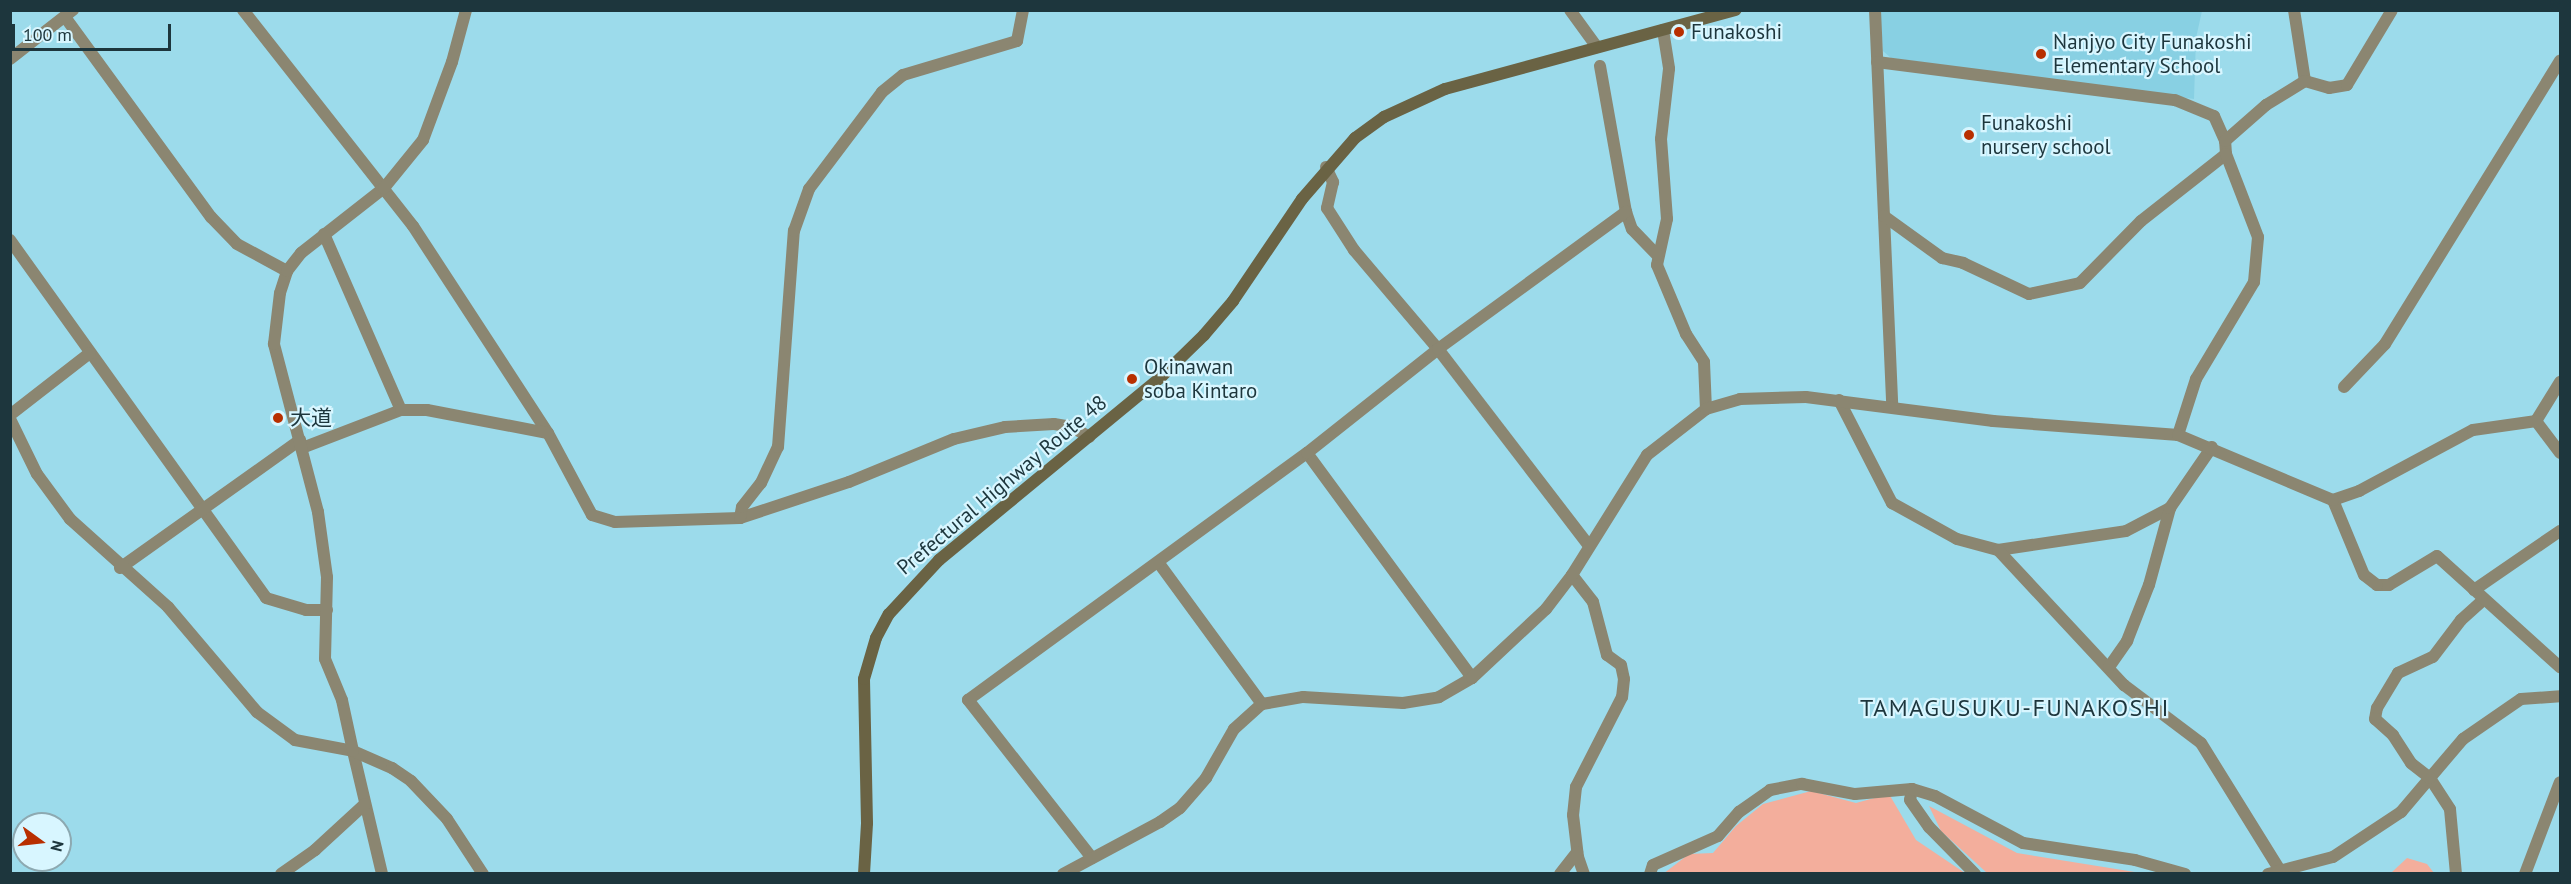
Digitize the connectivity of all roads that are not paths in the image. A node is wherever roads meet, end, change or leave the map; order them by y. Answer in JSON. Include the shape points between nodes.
{"nodes":[{"id":1,"x":243,"y":10,"type":"edge"},
{"id":2,"x":1023,"y":10,"type":"edge"},
{"id":3,"x":1570,"y":10,"type":"edge"},
{"id":4,"x":1735,"y":10,"type":"edge"},
{"id":5,"x":1875,"y":10,"type":"edge"},
{"id":6,"x":2294,"y":10,"type":"edge"},
{"id":7,"x":2392,"y":10,"type":"edge"},
{"id":8,"x":463,"y":13,"type":"edge"},
{"id":9,"x":69,"y":14,"type":"edge"},
{"id":10,"x":1663,"y":30,"type":"junction"},
{"id":11,"x":1597,"y":47,"type":"junction"},
{"id":12,"x":10,"y":59,"type":"edge"},
{"id":13,"x":2560,"y":61,"type":"edge"},
{"id":14,"x":1877,"y":62,"type":"junction"},
{"id":15,"x":1600,"y":66,"type":"dead end"},
{"id":16,"x":2305,"y":81,"type":"junction"},
{"id":17,"x":2225,"y":141,"type":"junction"},
{"id":18,"x":2226,"y":154,"type":"junction"},
{"id":19,"x":1326,"y":167,"type":"junction"},
{"id":20,"x":384,"y":188,"type":"junction"},
{"id":21,"x":1626,"y":212,"type":"junction"},
{"id":22,"x":1884,"y":216,"type":"junction"},
{"id":23,"x":324,"y":234,"type":"junction"},
{"id":24,"x":10,"y":240,"type":"edge"},
{"id":25,"x":1657,"y":255,"type":"junction"},
{"id":26,"x":287,"y":271,"type":"junction"},
{"id":27,"x":1438,"y":349,"type":"junction"},
{"id":28,"x":90,"y":353,"type":"junction"},
{"id":29,"x":2560,"y":382,"type":"edge"},
{"id":30,"x":2344,"y":387,"type":"dead end"},
{"id":31,"x":1839,"y":400,"type":"junction"},
{"id":32,"x":1892,"y":407,"type":"junction"},
{"id":33,"x":1706,"y":409,"type":"junction"},
{"id":34,"x":401,"y":410,"type":"junction"},
{"id":35,"x":10,"y":417,"type":"edge"},
{"id":36,"x":2536,"y":421,"type":"junction"},
{"id":37,"x":548,"y":434,"type":"junction"},
{"id":38,"x":2178,"y":435,"type":"junction"},
{"id":39,"x":1089,"y":437,"type":"junction"},
{"id":40,"x":301,"y":444,"type":"junction"},
{"id":41,"x":2212,"y":447,"type":"junction"},
{"id":42,"x":1307,"y":453,"type":"junction"},
{"id":43,"x":2560,"y":453,"type":"edge"},
{"id":44,"x":2333,"y":500,"type":"junction"},
{"id":45,"x":201,"y":508,"type":"junction"},
{"id":46,"x":2169,"y":508,"type":"junction"},
{"id":47,"x":740,"y":519,"type":"junction"},
{"id":48,"x":2560,"y":531,"type":"edge"},
{"id":49,"x":1589,"y":546,"type":"junction"},
{"id":50,"x":1998,"y":550,"type":"junction"},
{"id":51,"x":1158,"y":562,"type":"junction"},
{"id":52,"x":120,"y":568,"type":"junction"},
{"id":53,"x":1572,"y":574,"type":"junction"},
{"id":54,"x":2474,"y":590,"type":"junction"},
{"id":55,"x":2484,"y":599,"type":"junction"},
{"id":56,"x":327,"y":610,"type":"junction"},
{"id":57,"x":2109,"y":667,"type":"junction"},
{"id":58,"x":2560,"y":667,"type":"edge"},
{"id":59,"x":1472,"y":678,"type":"junction"},
{"id":60,"x":2560,"y":696,"type":"edge"},
{"id":61,"x":1262,"y":704,"type":"junction"},
{"id":62,"x":353,"y":751,"type":"junction"},
{"id":63,"x":2430,"y":778,"type":"junction"},
{"id":64,"x":2560,"y":782,"type":"edge"},
{"id":65,"x":1912,"y":789,"type":"junction"},
{"id":66,"x":365,"y":804,"type":"junction"},
{"id":67,"x":1577,"y":852,"type":"junction"},
{"id":68,"x":1092,"y":858,"type":"junction"},
{"id":69,"x":2273,"y":871,"type":"edge"},
{"id":70,"x":281,"y":873,"type":"edge"},
{"id":71,"x":382,"y":873,"type":"edge"},
{"id":72,"x":483,"y":873,"type":"edge"},
{"id":73,"x":864,"y":873,"type":"edge"},
{"id":74,"x":1063,"y":873,"type":"edge"},
{"id":75,"x":1560,"y":873,"type":"edge"},
{"id":76,"x":1584,"y":873,"type":"edge"},
{"id":77,"x":1650,"y":873,"type":"edge"},
{"id":78,"x":1975,"y":873,"type":"edge"},
{"id":79,"x":2184,"y":873,"type":"edge"},
{"id":80,"x":2456,"y":873,"type":"edge"},
{"id":81,"x":2525,"y":873,"type":"edge"}],
"edges":[{"from":1,"to":20,"type":"street"},
{"from":2,"to":47,"type":"street","via":[[1017,42],[903,75],[882,92],[809,189],[794,231],[778,447],[761,483],[742,507]]},
{"from":3,"to":11,"type":"street"},
{"from":4,"to":10,"type":"main road","name":"Prefectural Highway Route 48"},
{"from":5,"to":14,"type":"street"},
{"from":6,"to":16,"type":"street"},
{"from":7,"to":16,"type":"street","via":[[2347,85],[2329,88]]},
{"from":8,"to":20,"type":"street","via":[[423,140]]},
{"from":9,"to":12,"type":"street"},
{"from":9,"to":26,"type":"street","via":[[211,217],[237,244]]},
{"from":10,"to":11,"type":"main road","name":"Prefectural Highway Route 48"},
{"from":10,"to":25,"type":"street","via":[[1669,69],[1661,139],[1668,219]]},
{"from":11,"to":19,"type":"main road","name":"Prefectural Highway Route 48","via":[[1476,79],[1414,101],[1355,138]]},
{"from":13,"to":30,"type":"street","via":[[2385,344]]},
{"from":14,"to":17,"type":"street","via":[[2175,100],[2214,116]]},
{"from":14,"to":22,"type":"street"},
{"from":15,"to":21,"type":"street"},
{"from":16,"to":17,"type":"street","via":[[2266,105]]},
{"from":17,"to":18,"type":"street"},
{"from":18,"to":22,"type":"street","via":[[2141,221],[2080,283],[2052,291],[2029,294],[1963,263],[1942,258]]},
{"from":18,"to":38,"type":"street","via":[[2258,237],[2254,282],[2196,379]]},
{"from":19,"to":27,"type":"street","via":[[1333,182],[1327,208],[1354,250]]},
{"from":19,"to":39,"type":"main road","name":"Prefectural Highway Route 48","via":[[1233,301],[1204,335]]},
{"from":20,"to":23,"type":"street"},
{"from":20,"to":37,"type":"street"},
{"from":21,"to":25,"type":"street","via":[[1632,228]]},
{"from":21,"to":27,"type":"street"},
{"from":22,"to":32,"type":"street"},
{"from":23,"to":26,"type":"street"},
{"from":23,"to":34,"type":"street"},
{"from":24,"to":28,"type":"street"},
{"from":25,"to":33,"type":"street","via":[[1686,334],[1704,362]]},
{"from":26,"to":40,"type":"street","via":[[280,293],[274,344]]},
{"from":27,"to":42,"type":"street"},
{"from":27,"to":49,"type":"street"},
{"from":28,"to":35,"type":"street"},
{"from":28,"to":45,"type":"street"},
{"from":29,"to":36,"type":"street"},
{"from":31,"to":32,"type":"street"},
{"from":31,"to":33,"type":"street","via":[[1760,396]]},
{"from":31,"to":50,"type":"street","via":[[1892,503],[1957,539]]},
{"from":32,"to":38,"type":"street","via":[[1993,420]]},
{"from":33,"to":49,"type":"street","via":[[1647,455]]},
{"from":34,"to":37,"type":"street","via":[[427,410]]},
{"from":34,"to":40,"type":"street"},
{"from":35,"to":52,"type":"street","via":[[37,474],[70,519]]},
{"from":36,"to":43,"type":"street"},
{"from":36,"to":44,"type":"street","via":[[2473,430],[2359,491]]},
{"from":37,"to":47,"type":"street","via":[[592,515],[615,522]]},
{"from":38,"to":41,"type":"street"},
{"from":39,"to":47,"type":"street","via":[[1072,427],[1054,424],[1005,426],[954,439],[849,482]]},
{"from":39,"to":73,"type":"main road","name":"Prefectural Highway Route 48","via":[[923,575],[889,614],[876,638],[862,701],[867,823]]},
{"from":40,"to":45,"type":"street"},
{"from":40,"to":56,"type":"street","via":[[318,512]]},
{"from":41,"to":44,"type":"street"},
{"from":41,"to":46,"type":"street"},
{"from":42,"to":51,"type":"street"},
{"from":42,"to":59,"type":"street"},
{"from":44,"to":54,"type":"street","via":[[2364,575],[2377,585],[2389,585],[2437,556]]},
{"from":45,"to":52,"type":"street"},
{"from":45,"to":56,"type":"street","via":[[266,598],[306,610]]},
{"from":46,"to":50,"type":"street","via":[[2126,531]]},
{"from":46,"to":57,"type":"street","via":[[2149,585],[2127,641]]},
{"from":48,"to":54,"type":"street"},
{"from":49,"to":53,"type":"street"},
{"from":50,"to":57,"type":"street","via":[[2014,572]]},
{"from":51,"to":61,"type":"street"},
{"from":51,"to":68,"type":"street","via":[[968,700]]},
{"from":52,"to":62,"type":"street","via":[[168,607],[275,729],[295,740]]},
{"from":53,"to":59,"type":"street","via":[[1546,609]]},
{"from":53,"to":67,"type":"street","via":[[1593,602],[1607,655],[1621,665],[1624,679],[1622,697],[1576,787],[1573,815]]},
{"from":54,"to":55,"type":"street"},
{"from":55,"to":58,"type":"street"},
{"from":55,"to":63,"type":"street","via":[[2461,620],[2433,657],[2398,673],[2377,708],[2375,719],[2393,735],[2411,763]]},
{"from":56,"to":62,"type":"street","via":[[325,659],[342,700]]},
{"from":57,"to":69,"type":"street","via":[[2124,685],[2201,743]]},
{"from":59,"to":61,"type":"street","via":[[1439,697],[1403,703],[1304,697]]},
{"from":60,"to":63,"type":"street","via":[[2521,699],[2463,740]]},
{"from":61,"to":68,"type":"street","via":[[1234,729],[1206,778],[1180,808]]},
{"from":62,"to":66,"type":"street"},
{"from":62,"to":72,"type":"street","via":[[411,781],[447,819]]},
{"from":63,"to":69,"type":"street","via":[[2401,812],[2333,856]]},
{"from":63,"to":80,"type":"street","via":[[2450,809]]},
{"from":64,"to":81,"type":"street"},
{"from":65,"to":77,"type":"street","via":[[1855,794],[1802,784],[1770,789],[1739,812],[1718,836],[1653,865]]},
{"from":65,"to":78,"type":"street","via":[[1910,800],[1929,827]]},
{"from":65,"to":79,"type":"street","via":[[1935,796],[2023,843],[2135,860]]},
{"from":66,"to":70,"type":"street","via":[[315,850]]},
{"from":66,"to":71,"type":"street"},
{"from":67,"to":75,"type":"street"},
{"from":67,"to":76,"type":"street"},
{"from":68,"to":74,"type":"street"}]}
